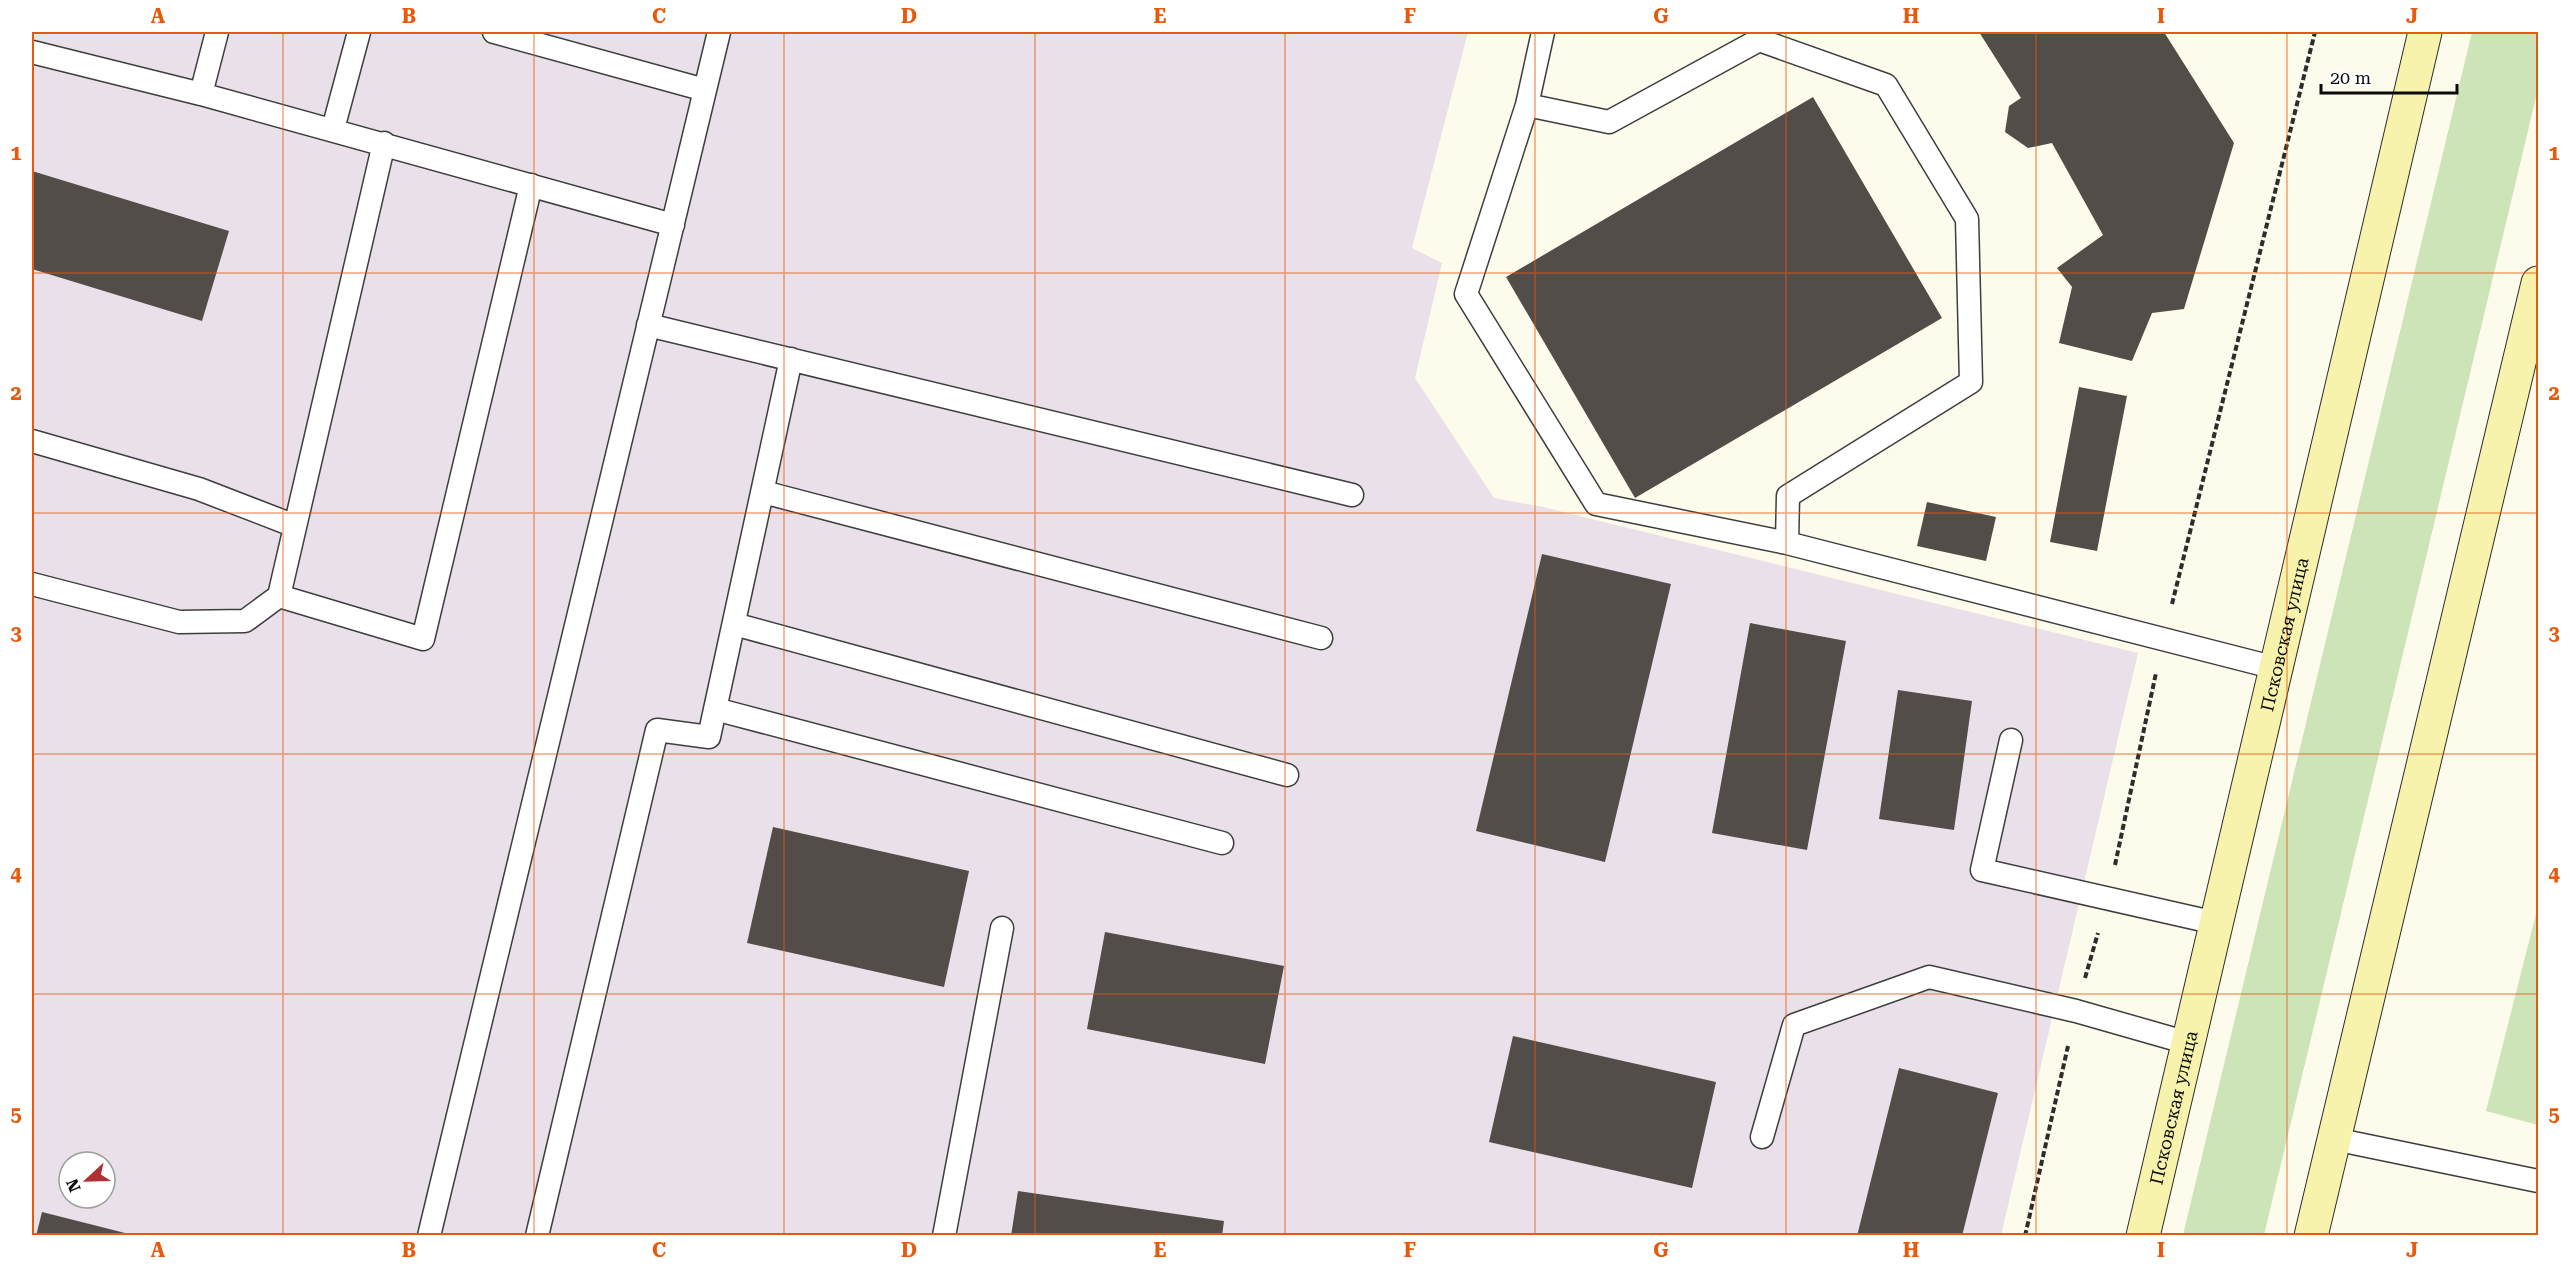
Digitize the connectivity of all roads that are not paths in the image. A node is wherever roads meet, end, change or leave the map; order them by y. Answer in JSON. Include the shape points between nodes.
{"nodes":[{"id":1,"x":217,"y":32,"type":"edge"},
{"id":2,"x":358,"y":32,"type":"edge"},
{"id":3,"x":494,"y":32,"type":"edge"},
{"id":4,"x":719,"y":32,"type":"edge"},
{"id":5,"x":1544,"y":32,"type":"edge"},
{"id":6,"x":2425,"y":32,"type":"edge"},
{"id":7,"x":32,"y":52,"type":"edge"},
{"id":8,"x":705,"y":90,"type":"junction"},
{"id":9,"x":201,"y":94,"type":"junction"},
{"id":10,"x":1527,"y":105,"type":"junction"},
{"id":11,"x":333,"y":129,"type":"junction"},
{"id":12,"x":384,"y":143,"type":"junction"},
{"id":13,"x":531,"y":184,"type":"junction"},
{"id":14,"x":673,"y":225,"type":"junction"},
{"id":15,"x":2538,"y":283,"type":"edge"},
{"id":16,"x":648,"y":325,"type":"junction"},
{"id":17,"x":791,"y":359,"type":"junction"},
{"id":18,"x":32,"y":441,"type":"edge"},
{"id":19,"x":763,"y":492,"type":"junction"},
{"id":20,"x":1352,"y":495,"type":"dead end"},
{"id":21,"x":295,"y":526,"type":"junction"},
{"id":22,"x":1787,"y":543,"type":"junction"},
{"id":23,"x":32,"y":584,"type":"edge"},
{"id":24,"x":279,"y":596,"type":"junction"},
{"id":25,"x":734,"y":624,"type":"junction"},
{"id":26,"x":1321,"y":638,"type":"dead end"},
{"id":27,"x":2276,"y":668,"type":"junction"},
{"id":28,"x":715,"y":710,"type":"junction"},
{"id":29,"x":2011,"y":740,"type":"dead end"},
{"id":30,"x":1287,"y":775,"type":"dead end"},
{"id":31,"x":1222,"y":843,"type":"dead end"},
{"id":32,"x":2216,"y":923,"type":"junction"},
{"id":33,"x":1002,"y":928,"type":"dead end"},
{"id":34,"x":2188,"y":1043,"type":"junction"},
{"id":35,"x":1762,"y":1137,"type":"dead end"},
{"id":36,"x":2334,"y":1139,"type":"junction"},
{"id":37,"x":2538,"y":1181,"type":"edge"},
{"id":38,"x":429,"y":1236,"type":"edge"},
{"id":39,"x":537,"y":1236,"type":"edge"},
{"id":40,"x":944,"y":1236,"type":"edge"},
{"id":41,"x":2143,"y":1236,"type":"edge"},
{"id":42,"x":2311,"y":1236,"type":"edge"}],
"edges":[{"from":1,"to":9,"type":"lane"},
{"from":2,"to":11,"type":"lane"},
{"from":3,"to":8,"type":"lane"},
{"from":4,"to":8,"type":"lane"},
{"from":5,"to":10,"type":"lane"},
{"from":6,"to":27,"type":"main road","name":"Псковская улица"},
{"from":7,"to":9,"type":"lane"},
{"from":8,"to":14,"type":"lane"},
{"from":9,"to":11,"type":"lane"},
{"from":10,"to":22,"type":"lane","via":[[1466,294],[1596,504]]},
{"from":10,"to":22,"type":"lane","via":[[1609,122],[1759,40],[1886,85],[1967,219],[1971,382],[1788,496]]},
{"from":11,"to":12,"type":"lane"},
{"from":12,"to":13,"type":"lane"},
{"from":12,"to":21,"type":"lane"},
{"from":13,"to":14,"type":"lane"},
{"from":13,"to":24,"type":"lane","via":[[423,639]]},
{"from":14,"to":16,"type":"lane"},
{"from":15,"to":36,"type":"main road"},
{"from":16,"to":17,"type":"lane"},
{"from":16,"to":38,"type":"lane"},
{"from":17,"to":19,"type":"lane"},
{"from":17,"to":20,"type":"lane"},
{"from":18,"to":21,"type":"lane","via":[[199,489]]},
{"from":19,"to":25,"type":"lane"},
{"from":19,"to":26,"type":"lane"},
{"from":21,"to":24,"type":"lane"},
{"from":22,"to":27,"type":"lane"},
{"from":23,"to":24,"type":"lane","via":[[179,622],[245,621]]},
{"from":25,"to":28,"type":"lane"},
{"from":25,"to":30,"type":"lane"},
{"from":27,"to":32,"type":"main road","name":"Псковская улица"},
{"from":28,"to":31,"type":"lane"},
{"from":28,"to":39,"type":"lane","via":[[709,737],[657,729]]},
{"from":29,"to":32,"type":"lane","via":[[1982,870]]},
{"from":32,"to":34,"type":"main road","name":"Псковская улица"},
{"from":33,"to":40,"type":"lane"},
{"from":34,"to":35,"type":"lane","via":[[2076,1011],[1929,977],[1794,1024]]},
{"from":34,"to":41,"type":"main road","name":"Псковская улица"},
{"from":36,"to":37,"type":"lane"},
{"from":36,"to":42,"type":"main road"}]}
